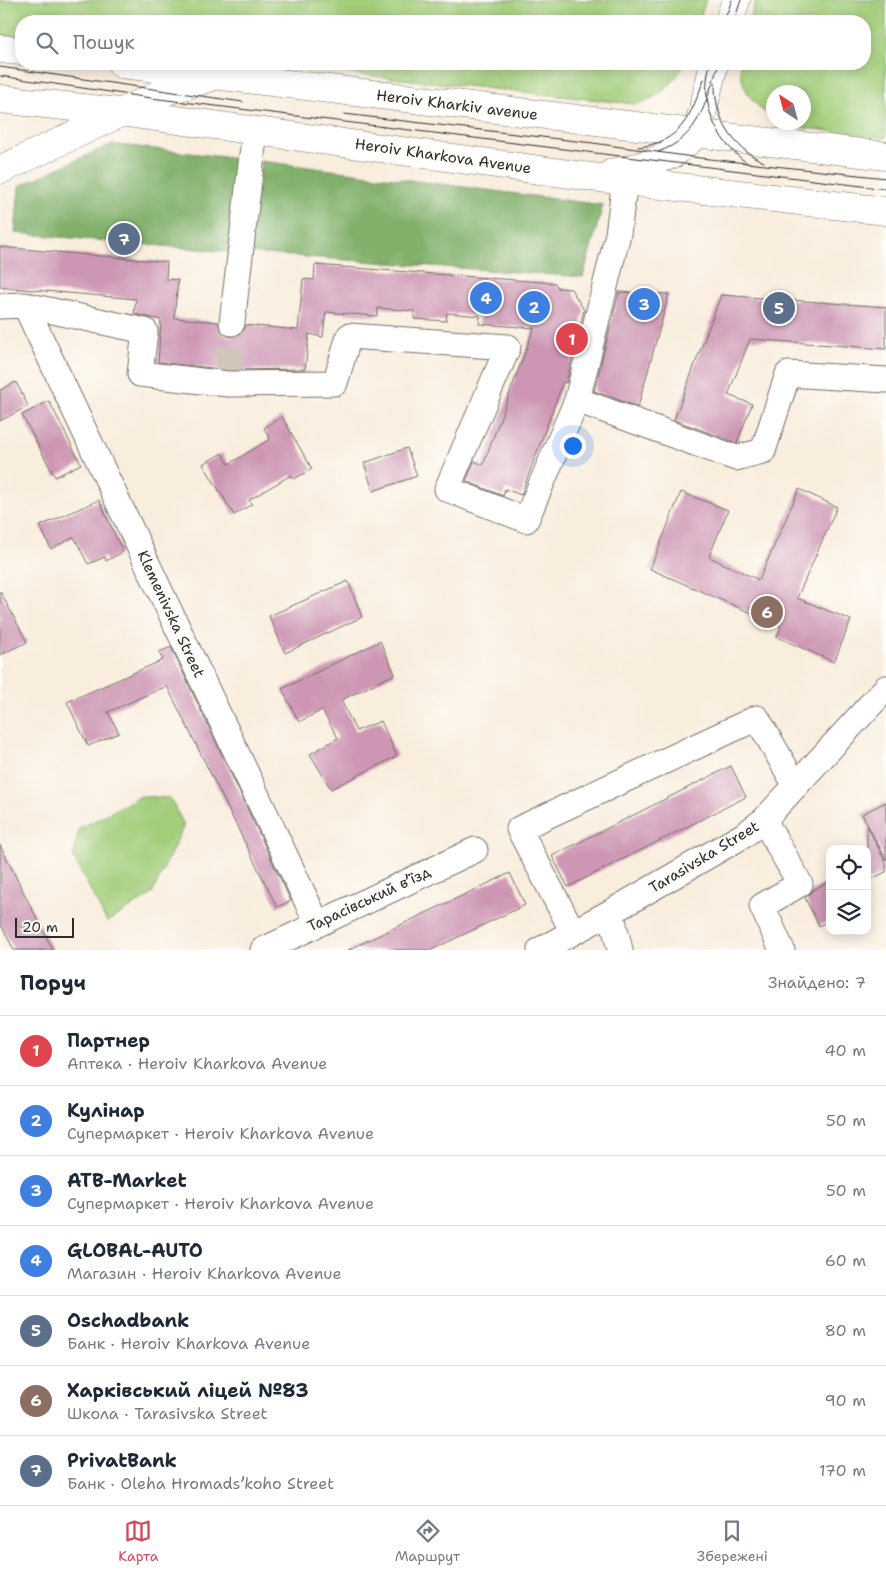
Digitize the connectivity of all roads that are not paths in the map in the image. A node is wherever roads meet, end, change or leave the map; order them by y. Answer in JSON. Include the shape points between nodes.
{"nodes":[{"id":1,"x":736,"y":0,"type":"edge"},
{"id":2,"x":731,"y":15,"type":"edge"},
{"id":3,"x":0,"y":49,"type":"edge"},
{"id":4,"x":15,"y":50,"type":"edge"},
{"id":5,"x":170,"y":70,"type":"edge"},
{"id":6,"x":713,"y":70,"type":"edge"},
{"id":7,"x":218,"y":76,"type":"junction"},
{"id":8,"x":0,"y":99,"type":"edge"},
{"id":9,"x":119,"y":112,"type":"junction"},
{"id":10,"x":255,"y":130,"type":"junction"},
{"id":11,"x":697,"y":134,"type":"junction"},
{"id":12,"x":886,"y":156,"type":"edge"},
{"id":13,"x":0,"y":170,"type":"edge"},
{"id":14,"x":591,"y":177,"type":"junction"},
{"id":15,"x":625,"y":180,"type":"junction"},
{"id":16,"x":886,"y":211,"type":"edge"},
{"id":17,"x":25,"y":305,"type":"junction"},
{"id":18,"x":0,"y":306,"type":"edge"},
{"id":19,"x":232,"y":323,"type":"tunnel mouth"},
{"id":20,"x":886,"y":380,"type":"edge"},
{"id":21,"x":577,"y":400,"type":"junction"},
{"id":22,"x":886,"y":688,"type":"edge"},
{"id":23,"x":796,"y":786,"type":"junction"},
{"id":24,"x":764,"y":820,"type":"junction"},
{"id":25,"x":475,"y":850,"type":"dead end"},
{"id":26,"x":611,"y":912,"type":"junction"},
{"id":27,"x":317,"y":923,"type":"junction"},
{"id":28,"x":573,"y":932,"type":"junction"},
{"id":29,"x":263,"y":950,"type":"edge"},
{"id":30,"x":540,"y":950,"type":"edge"},
{"id":31,"x":620,"y":950,"type":"edge"},
{"id":32,"x":782,"y":950,"type":"edge"}],
"edges":[{"from":1,"to":2,"type":"main road"},
{"from":3,"to":4,"type":"main road"},
{"from":5,"to":7,"type":"main road"},
{"from":6,"to":11,"type":"main road"},
{"from":7,"to":9,"type":"main road","via":[[167,91]]},
{"from":7,"to":11,"type":"main road","name":"Heroiv Kharkiv avenue"},
{"from":8,"to":9,"type":"main road","name":"Heroiv Kharkova Avenue"},
{"from":9,"to":10,"type":"main road","name":"Heroiv Kharkova Avenue"},
{"from":9,"to":13,"type":"main road"},
{"from":10,"to":14,"type":"main road","name":"Heroiv Kharkova Avenue"},
{"from":10,"to":19,"type":"street"},
{"from":11,"to":12,"type":"main road"},
{"from":11,"to":14,"type":"main road","via":[[659,161]]},
{"from":14,"to":15,"type":"main road","name":"Heroiv Kharkova Avenue"},
{"from":15,"to":16,"type":"main road","name":"Heroiv Kharkova Avenue"},
{"from":15,"to":21,"type":"street","via":[[618,234]]},
{"from":17,"to":18,"type":"street"},
{"from":17,"to":21,"type":"street","via":[[145,331],[140,374],[335,383],[349,336],[508,347],[447,489],[526,520]]},
{"from":17,"to":27,"type":"street","name":"Klemenivska Street"},
{"from":20,"to":21,"type":"street","via":[[788,374],[763,451],[736,458]]},
{"from":22,"to":23,"type":"street","name":"Tarasivska Street"},
{"from":23,"to":24,"type":"street","name":"Tarasivska Street"},
{"from":23,"to":28,"type":"street","via":[[757,718],[519,829]]},
{"from":24,"to":26,"type":"street","name":"Tarasivska Street","via":[[744,835]]},
{"from":24,"to":32,"type":"street","via":[[800,884],[762,906]]},
{"from":25,"to":27,"type":"street","name":"Тарасівський в’їзд"},
{"from":26,"to":28,"type":"street","name":"Tarasivska Street"},
{"from":26,"to":31,"type":"street"},
{"from":27,"to":29,"type":"street","name":"Тарасівський в’їзд"},
{"from":28,"to":30,"type":"street","name":"Tarasivska Street"}]}
